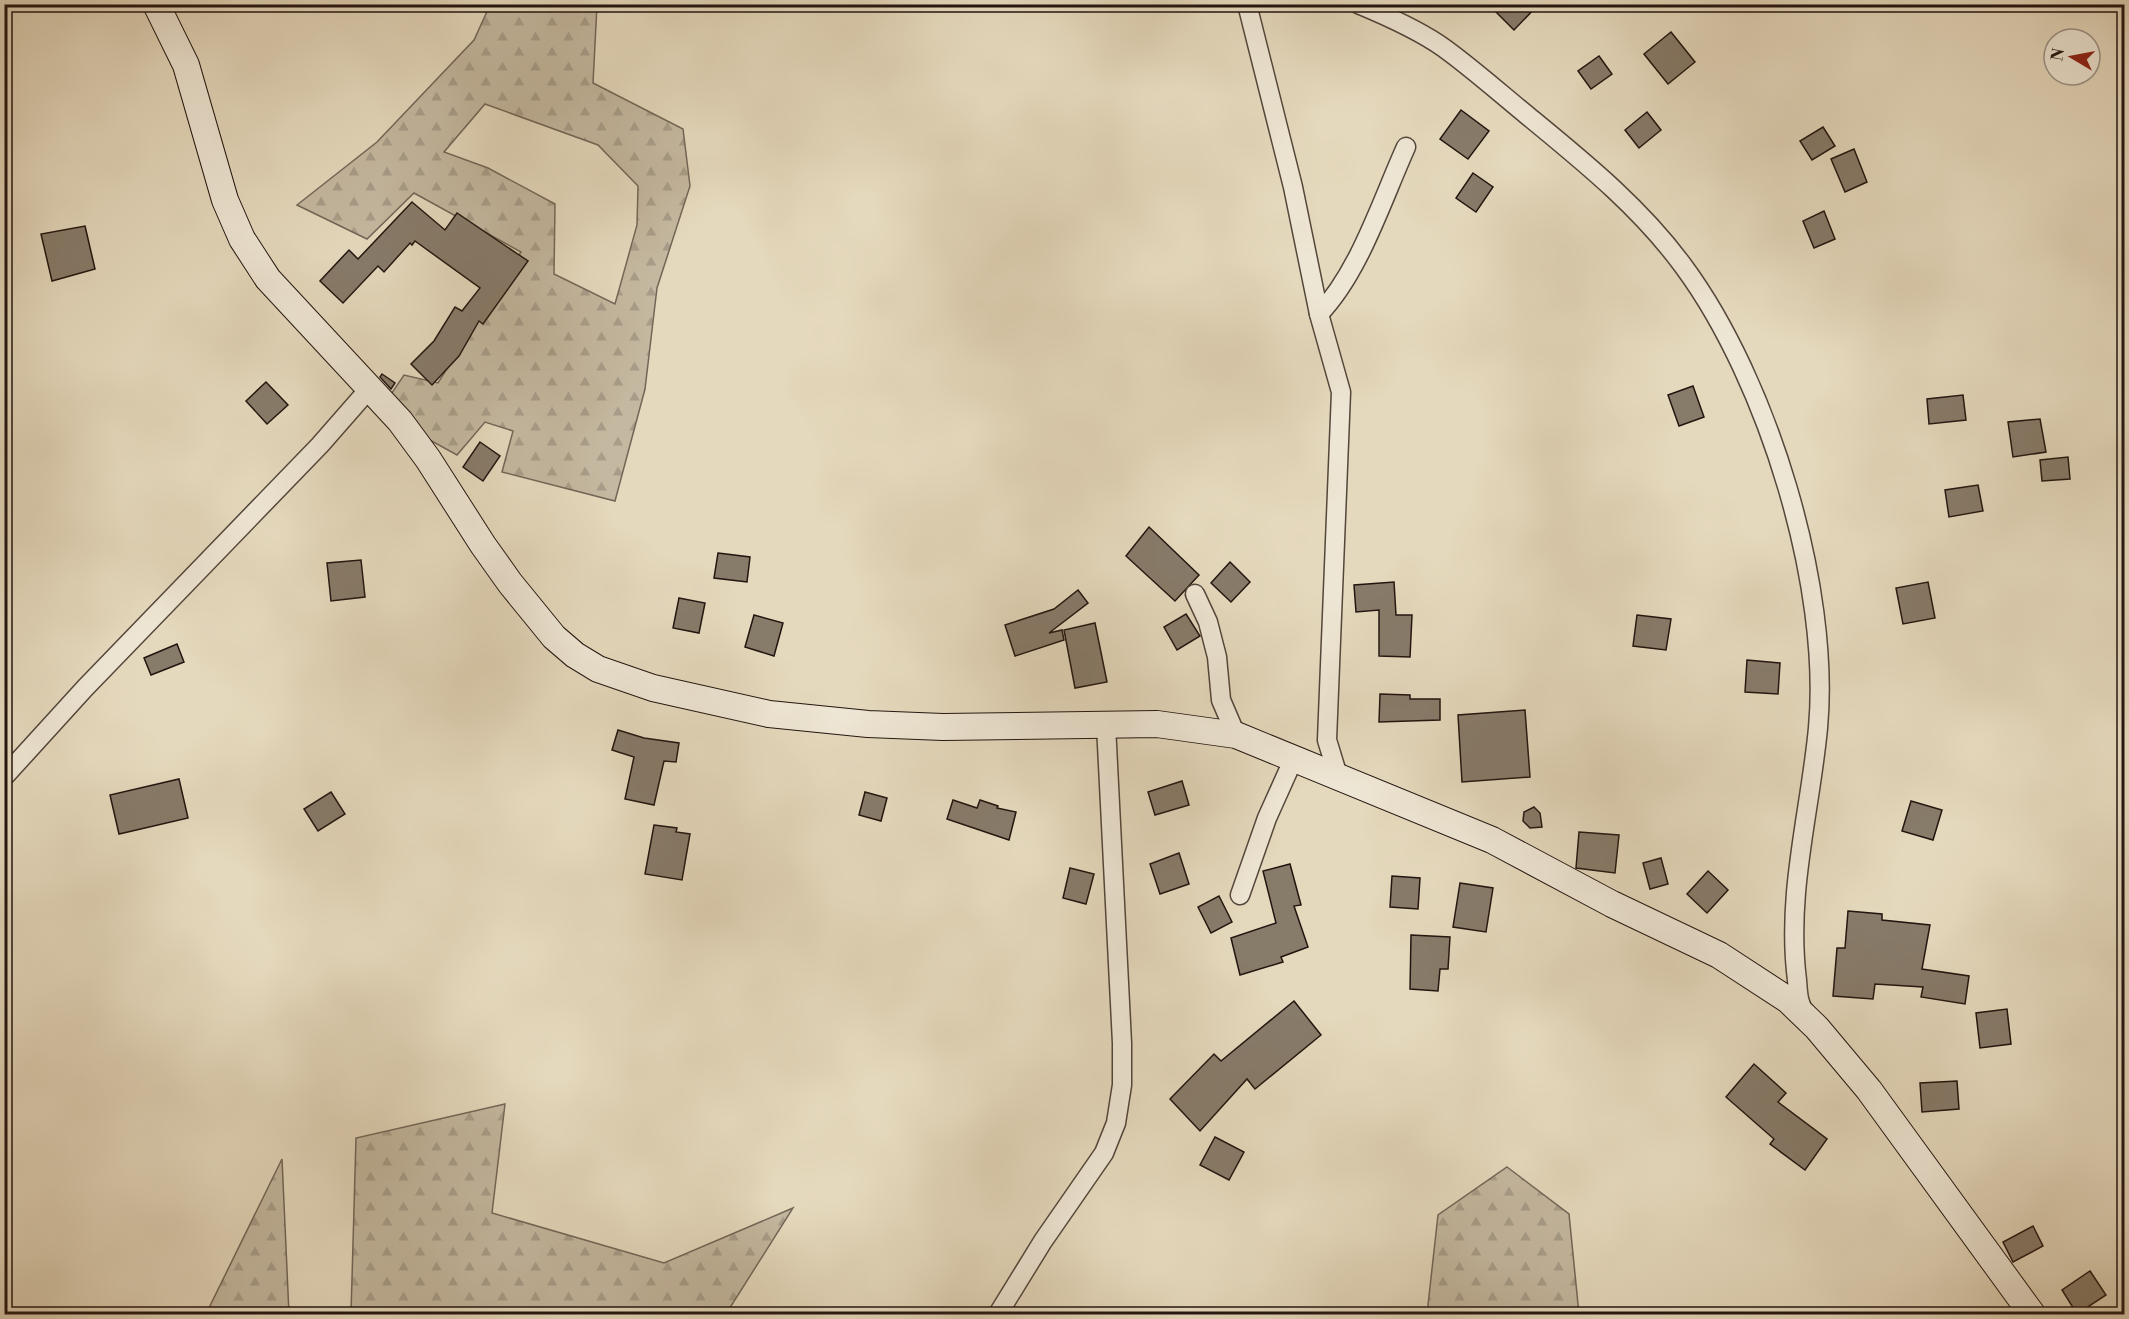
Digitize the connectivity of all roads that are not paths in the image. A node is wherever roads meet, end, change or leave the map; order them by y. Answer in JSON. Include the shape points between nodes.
{"nodes":[{"id":1,"x":156,"y":4,"type":"edge"},
{"id":2,"x":1247,"y":4,"type":"edge"},
{"id":3,"x":1358,"y":4,"type":"edge"},
{"id":4,"x":1406,"y":147,"type":"dead end"},
{"id":5,"x":1319,"y":314,"type":"junction"},
{"id":6,"x":369,"y":389,"type":"junction"},
{"id":7,"x":1195,"y":594,"type":"dead end"},
{"id":8,"x":1106,"y":725,"type":"junction"},
{"id":9,"x":1236,"y":735,"type":"junction"},
{"id":10,"x":1294,"y":758,"type":"junction"},
{"id":11,"x":1338,"y":776,"type":"junction"},
{"id":12,"x":4,"y":777,"type":"edge"},
{"id":13,"x":1240,"y":895,"type":"dead end"},
{"id":14,"x":1817,"y":1028,"type":"junction"},
{"id":15,"x":998,"y":1314,"type":"edge"},
{"id":16,"x":2032,"y":1314,"type":"edge"}],
"edges":[{"from":1,"to":6,"type":"street","via":[[186,65],[225,200],[242,239],[267,279]]},
{"from":2,"to":5,"type":"street","via":[[1293,187]]},
{"from":3,"to":14,"type":"street","via":[[1442,46],[1594,171],[1648,223],[1684,267],[1725,330],[1761,413],[1788,494],[1811,588],[1821,663],[1818,728],[1796,872],[1793,953],[1800,1006]]},
{"from":4,"to":5,"type":"street","via":[[1350,269],[1334,299]]},
{"from":5,"to":11,"type":"street","via":[[1341,392],[1327,740]]},
{"from":6,"to":8,"type":"street","via":[[400,421],[483,545],[541,620],[575,655],[598,669],[653,688],[730,707],[816,719],[944,728]]},
{"from":6,"to":12,"type":"street"},
{"from":7,"to":9,"type":"street","via":[[1208,622],[1217,657],[1221,700]]},
{"from":8,"to":9,"type":"street","via":[[1157,724]]},
{"from":8,"to":15,"type":"street","via":[[1122,1044],[1122,1085],[1116,1123],[1104,1153]]},
{"from":9,"to":10,"type":"street"},
{"from":10,"to":11,"type":"street"},
{"from":10,"to":13,"type":"street","via":[[1267,818]]},
{"from":11,"to":14,"type":"street","via":[[1492,840],[1719,955],[1788,1000]]},
{"from":14,"to":16,"type":"street","via":[[1869,1090]]}]}
